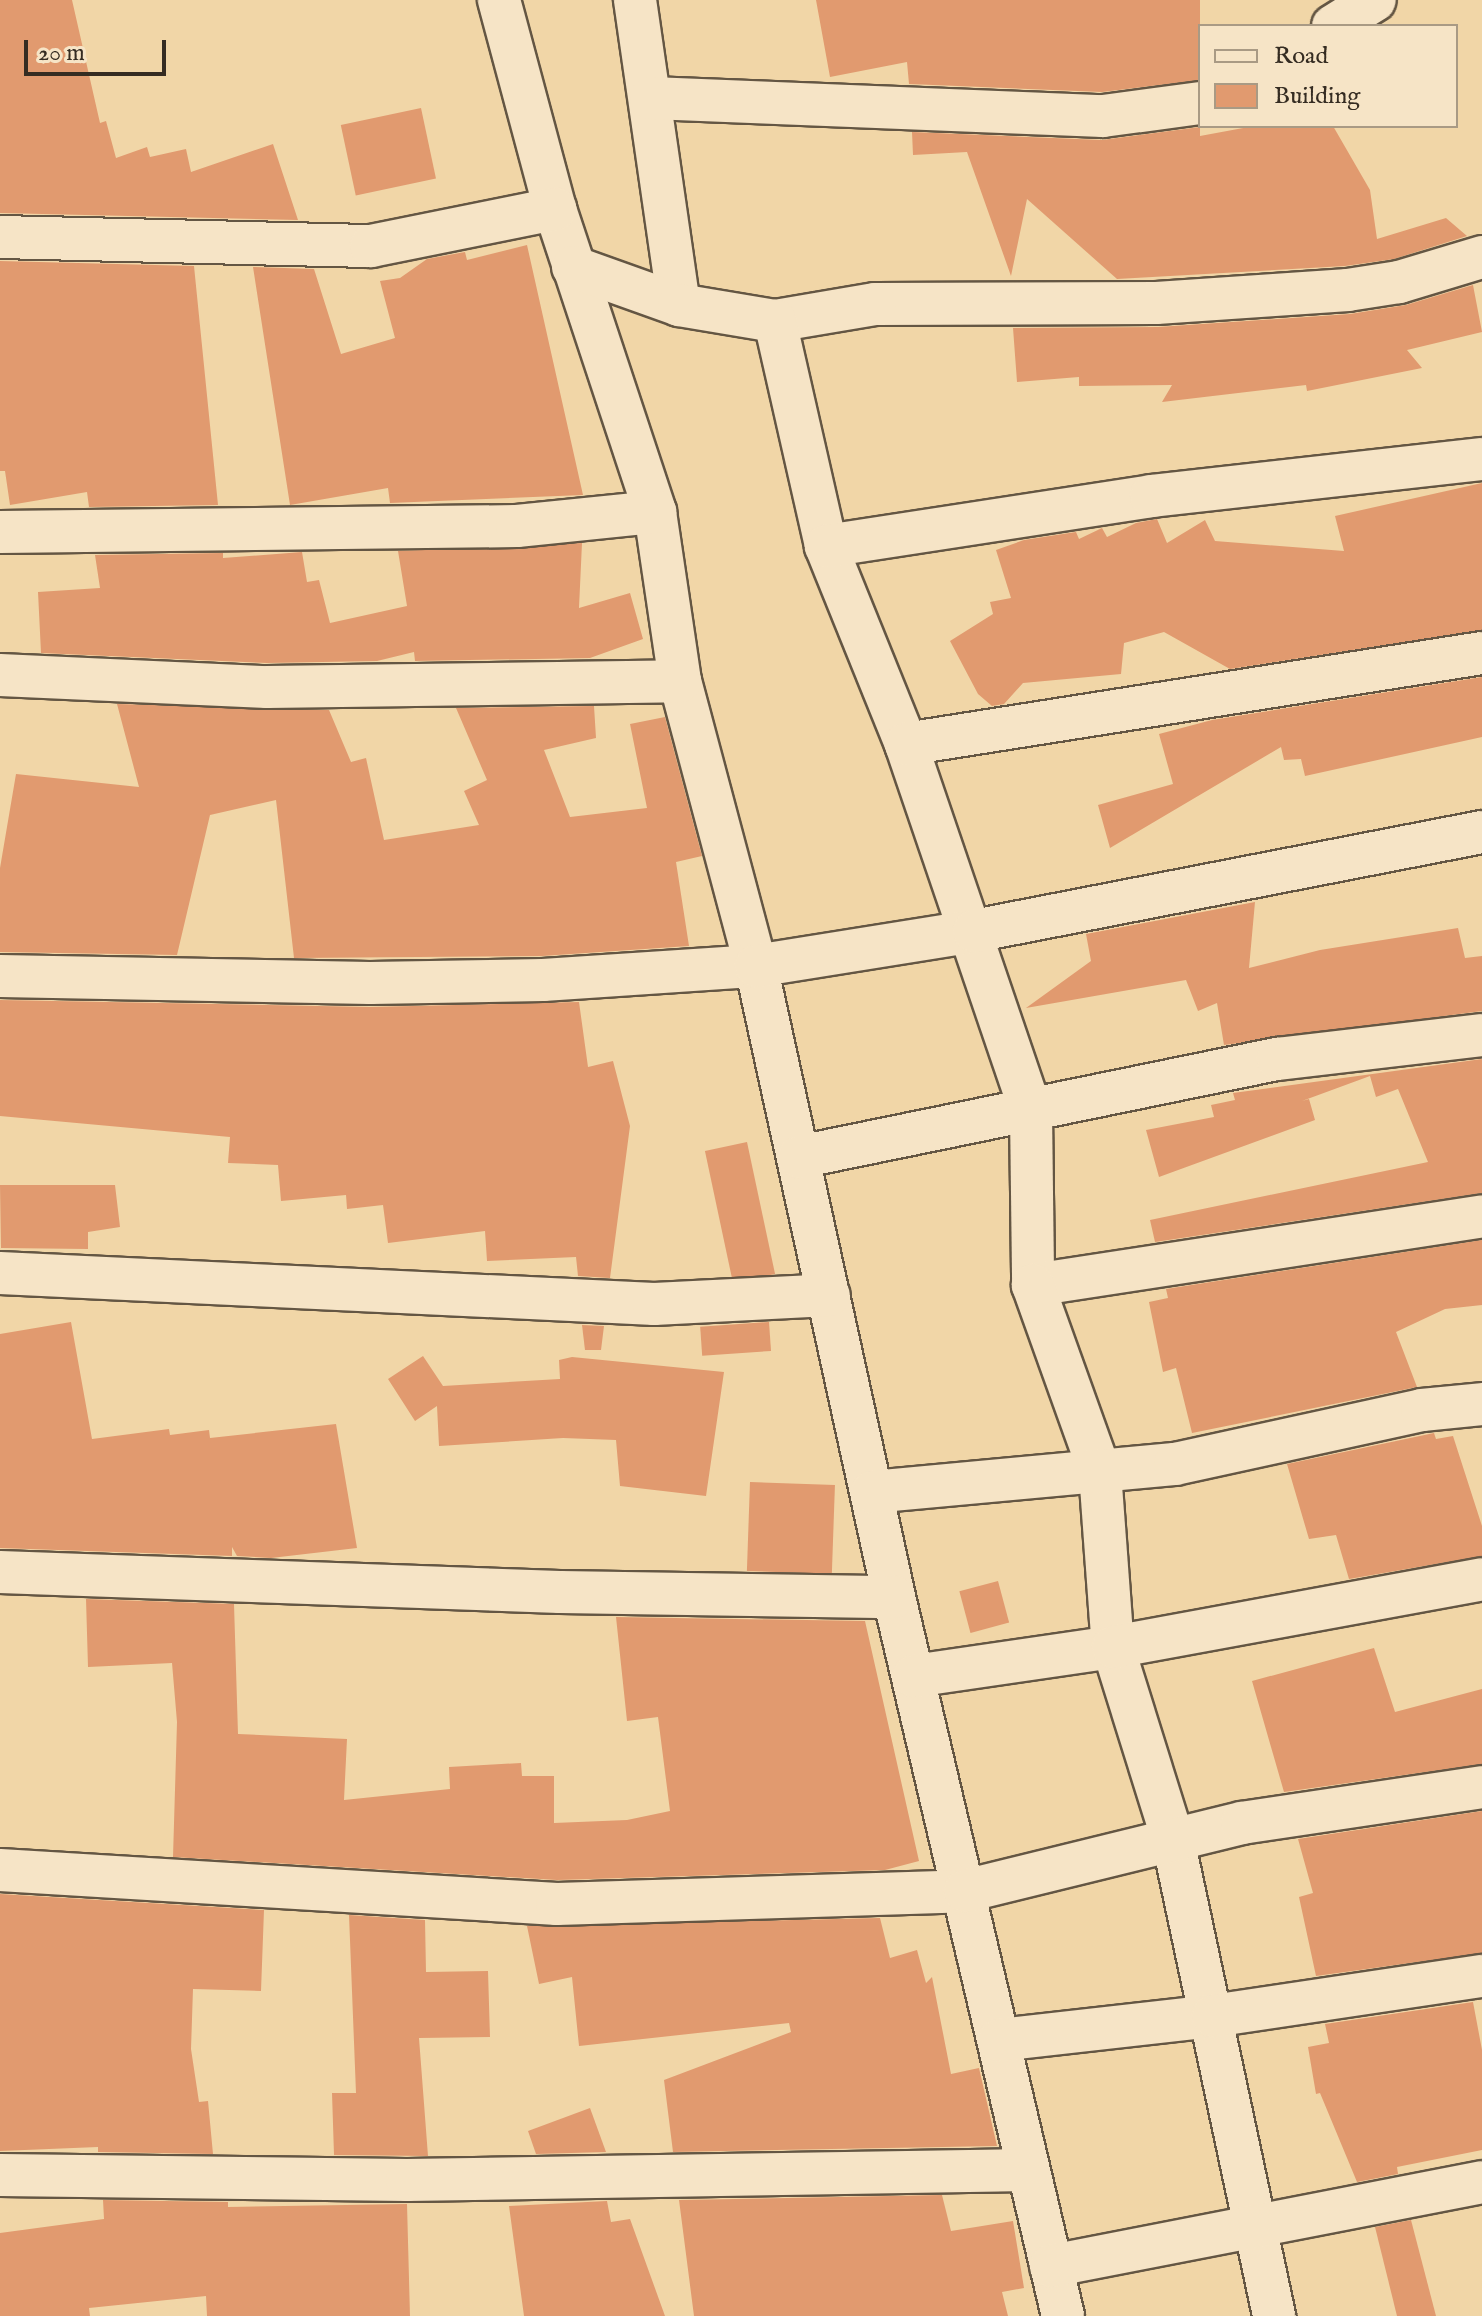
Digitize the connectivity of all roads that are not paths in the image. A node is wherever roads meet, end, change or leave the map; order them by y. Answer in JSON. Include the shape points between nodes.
{"nodes":[{"id":1,"x":499,"y":0,"type":"edge"},
{"id":2,"x":635,"y":0,"type":"edge"},
{"id":3,"x":1375,"y":0,"type":"edge"},
{"id":4,"x":1336,"y":24,"type":"edge"},
{"id":5,"x":651,"y":98,"type":"junction"},
{"id":6,"x":1198,"y":103,"type":"edge"},
{"id":7,"x":555,"y":209,"type":"junction"},
{"id":8,"x":0,"y":237,"type":"edge"},
{"id":9,"x":1482,"y":257,"type":"edge"},
{"id":10,"x":573,"y":267,"type":"junction"},
{"id":11,"x":679,"y":305,"type":"junction"},
{"id":12,"x":775,"y":321,"type":"junction"},
{"id":13,"x":1482,"y":459,"type":"edge"},
{"id":14,"x":655,"y":512,"type":"junction"},
{"id":15,"x":0,"y":532,"type":"edge"},
{"id":16,"x":826,"y":546,"type":"junction"},
{"id":17,"x":1482,"y":653,"type":"edge"},
{"id":18,"x":0,"y":675,"type":"edge"},
{"id":19,"x":680,"y":681,"type":"junction"},
{"id":20,"x":906,"y":744,"type":"junction"},
{"id":21,"x":1482,"y":832,"type":"edge"},
{"id":22,"x":974,"y":931,"type":"junction"},
{"id":23,"x":756,"y":966,"type":"junction"},
{"id":24,"x":0,"y":976,"type":"edge"},
{"id":25,"x":1482,"y":1035,"type":"edge"},
{"id":26,"x":1031,"y":1111,"type":"junction"},
{"id":27,"x":799,"y":1157,"type":"junction"},
{"id":28,"x":1482,"y":1216,"type":"edge"},
{"id":29,"x":0,"y":1273,"type":"edge"},
{"id":30,"x":1033,"y":1285,"type":"junction"},
{"id":31,"x":829,"y":1295,"type":"junction"},
{"id":32,"x":1482,"y":1404,"type":"edge"},
{"id":33,"x":1100,"y":1472,"type":"junction"},
{"id":34,"x":872,"y":1492,"type":"junction"},
{"id":35,"x":0,"y":1572,"type":"edge"},
{"id":36,"x":1482,"y":1579,"type":"edge"},
{"id":37,"x":894,"y":1597,"type":"junction"},
{"id":38,"x":1113,"y":1647,"type":"junction"},
{"id":39,"x":914,"y":1676,"type":"junction"},
{"id":40,"x":1482,"y":1787,"type":"edge"},
{"id":41,"x":1173,"y":1840,"type":"junction"},
{"id":42,"x":0,"y":1870,"type":"edge"},
{"id":43,"x":965,"y":1891,"type":"junction"},
{"id":44,"x":1482,"y":1976,"type":"edge"},
{"id":45,"x":1213,"y":2016,"type":"junction"},
{"id":46,"x":999,"y":2040,"type":"junction"},
{"id":47,"x":1028,"y":2170,"type":"junction"},
{"id":48,"x":0,"y":2175,"type":"edge"},
{"id":49,"x":1482,"y":2182,"type":"edge"},
{"id":50,"x":1256,"y":2230,"type":"junction"},
{"id":51,"x":1051,"y":2266,"type":"junction"},
{"id":52,"x":1063,"y":2316,"type":"edge"},
{"id":53,"x":1274,"y":2316,"type":"edge"}],
"edges":[{"from":1,"to":7,"type":"street"},
{"from":2,"to":5,"type":"street"},
{"from":3,"to":4,"type":"street"},
{"from":5,"to":6,"type":"street","via":[[1103,116]]},
{"from":5,"to":11,"type":"street"},
{"from":7,"to":8,"type":"street","via":[[371,246]]},
{"from":7,"to":10,"type":"street"},
{"from":9,"to":12,"type":"street","via":[[1399,282],[1348,290],[1156,303],[875,304]]},
{"from":10,"to":11,"type":"street"},
{"from":10,"to":14,"type":"street"},
{"from":11,"to":12,"type":"street"},
{"from":12,"to":16,"type":"street"},
{"from":13,"to":16,"type":"street","via":[[1151,496]]},
{"from":14,"to":15,"type":"street","via":[[517,526]]},
{"from":14,"to":19,"type":"street"},
{"from":16,"to":20,"type":"street"},
{"from":17,"to":20,"type":"street"},
{"from":18,"to":19,"type":"street","via":[[235,687]]},
{"from":19,"to":23,"type":"street"},
{"from":20,"to":22,"type":"street"},
{"from":21,"to":22,"type":"street"},
{"from":22,"to":23,"type":"street"},
{"from":22,"to":26,"type":"street"},
{"from":23,"to":24,"type":"street","via":[[543,980],[370,983]]},
{"from":23,"to":27,"type":"street"},
{"from":25,"to":26,"type":"street","via":[[1278,1059]]},
{"from":26,"to":27,"type":"street"},
{"from":26,"to":30,"type":"street"},
{"from":27,"to":31,"type":"street"},
{"from":28,"to":30,"type":"street"},
{"from":29,"to":31,"type":"street","via":[[654,1304]]},
{"from":30,"to":33,"type":"street"},
{"from":31,"to":34,"type":"street"},
{"from":32,"to":33,"type":"street","via":[[1422,1410],[1200,1460]]},
{"from":33,"to":34,"type":"street"},
{"from":33,"to":38,"type":"street"},
{"from":34,"to":37,"type":"street"},
{"from":35,"to":37,"type":"street","via":[[560,1592]]},
{"from":36,"to":38,"type":"street"},
{"from":37,"to":39,"type":"street"},
{"from":38,"to":39,"type":"street"},
{"from":38,"to":41,"type":"street"},
{"from":39,"to":43,"type":"street"},
{"from":40,"to":41,"type":"street","via":[[1371,1800]]},
{"from":41,"to":43,"type":"street"},
{"from":41,"to":45,"type":"street"},
{"from":42,"to":43,"type":"street","via":[[557,1904]]},
{"from":43,"to":46,"type":"street"},
{"from":44,"to":45,"type":"street"},
{"from":45,"to":46,"type":"street"},
{"from":45,"to":50,"type":"street"},
{"from":46,"to":47,"type":"street"},
{"from":47,"to":48,"type":"street","via":[[407,2180]]},
{"from":47,"to":51,"type":"street"},
{"from":49,"to":50,"type":"street"},
{"from":50,"to":51,"type":"street"},
{"from":50,"to":53,"type":"street"},
{"from":51,"to":52,"type":"street"}]}
